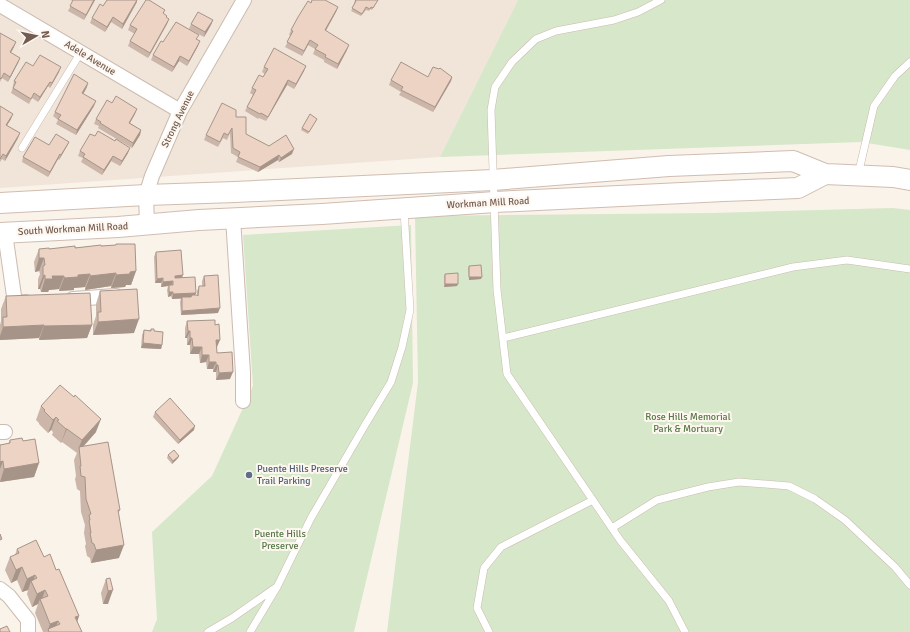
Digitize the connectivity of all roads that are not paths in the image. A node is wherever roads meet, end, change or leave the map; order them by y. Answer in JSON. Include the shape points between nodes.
{"nodes":[{"id":1,"x":244,"y":0,"type":"edge"},
{"id":2,"x":661,"y":0,"type":"edge"},
{"id":3,"x":0,"y":5,"type":"edge"},
{"id":4,"x":81,"y":52,"type":"junction"},
{"id":5,"x":910,"y":62,"type":"edge"},
{"id":6,"x":180,"y":111,"type":"junction"},
{"id":7,"x":22,"y":148,"type":"dead end"},
{"id":8,"x":825,"y":174,"type":"junction"},
{"id":9,"x":858,"y":175,"type":"junction"},
{"id":10,"x":493,"y":180,"type":"junction"},
{"id":11,"x":910,"y":180,"type":"edge"},
{"id":12,"x":146,"y":195,"type":"junction"},
{"id":13,"x":495,"y":202,"type":"junction"},
{"id":14,"x":0,"y":203,"type":"edge"},
{"id":15,"x":403,"y":208,"type":"junction"},
{"id":16,"x":233,"y":218,"type":"junction"},
{"id":17,"x":147,"y":224,"type":"junction"},
{"id":18,"x":3,"y":233,"type":"edge"},
{"id":19,"x":910,"y":269,"type":"edge"},
{"id":20,"x":126,"y":295,"type":"edge"},
{"id":21,"x":63,"y":300,"type":"edge"},
{"id":22,"x":39,"y":301,"type":"edge"},
{"id":23,"x":503,"y":338,"type":"junction"},
{"id":24,"x":243,"y":400,"type":"dead end"},
{"id":25,"x":593,"y":500,"type":"junction"},
{"id":26,"x":612,"y":528,"type":"junction"},
{"id":27,"x":910,"y":585,"type":"edge"},
{"id":28,"x":277,"y":587,"type":"junction"},
{"id":29,"x":0,"y":589,"type":"edge"},
{"id":30,"x":28,"y":632,"type":"edge"},
{"id":31,"x":208,"y":632,"type":"edge"},
{"id":32,"x":250,"y":632,"type":"edge"},
{"id":33,"x":489,"y":632,"type":"edge"},
{"id":34,"x":685,"y":632,"type":"edge"}],
"edges":[{"from":1,"to":6,"type":"street","name":"Strong Avenue"},
{"from":2,"to":10,"type":"lane","via":[[638,12],[614,20],[556,31],[536,39],[512,62],[495,87],[491,110]]},
{"from":3,"to":4,"type":"street","name":"Adele Avenue"},
{"from":4,"to":6,"type":"street","name":"Adele Avenue"},
{"from":4,"to":7,"type":"lane"},
{"from":5,"to":9,"type":"lane","via":[[895,76],[874,106]]},
{"from":6,"to":12,"type":"street","name":"Strong Avenue"},
{"from":8,"to":9,"type":"main road","name":"Workman Mill Road"},
{"from":8,"to":10,"type":"main road","name":"Workman Mill Road","via":[[793,161],[669,166]]},
{"from":8,"to":13,"type":"main road","name":"Workman Mill Road","via":[[798,188]]},
{"from":9,"to":11,"type":"main road","name":"Workman Mill Road"},
{"from":10,"to":12,"type":"main road","name":"Workman Mill Road"},
{"from":10,"to":13,"type":"lane"},
{"from":12,"to":14,"type":"main road"},
{"from":12,"to":17,"type":"street","name":"Strong Avenue"},
{"from":13,"to":15,"type":"main road","name":"Workman Mill Road"},
{"from":13,"to":23,"type":"lane","via":[[497,290]]},
{"from":15,"to":16,"type":"main road","name":"Workman Mill Road"},
{"from":15,"to":28,"type":"lane","via":[[410,310],[391,382],[311,518]]},
{"from":16,"to":17,"type":"main road","name":"Workman Mill Road"},
{"from":16,"to":24,"type":"street"},
{"from":17,"to":18,"type":"main road","name":"South Workman Mill Road"},
{"from":18,"to":22,"type":"street","via":[[15,303]]},
{"from":19,"to":23,"type":"lane","via":[[847,260],[793,266]]},
{"from":20,"to":21,"type":"street"},
{"from":23,"to":25,"type":"lane","via":[[507,374]]},
{"from":25,"to":26,"type":"lane"},
{"from":25,"to":33,"type":"lane","via":[[501,547],[484,568],[477,608]]},
{"from":26,"to":27,"type":"lane","via":[[657,500],[708,487],[739,482],[789,486],[815,499],[844,520],[895,567]]},
{"from":26,"to":34,"type":"lane","via":[[669,602]]},
{"from":28,"to":31,"type":"lane"},
{"from":28,"to":32,"type":"lane"},
{"from":29,"to":30,"type":"street","via":[[28,620]]}]}
